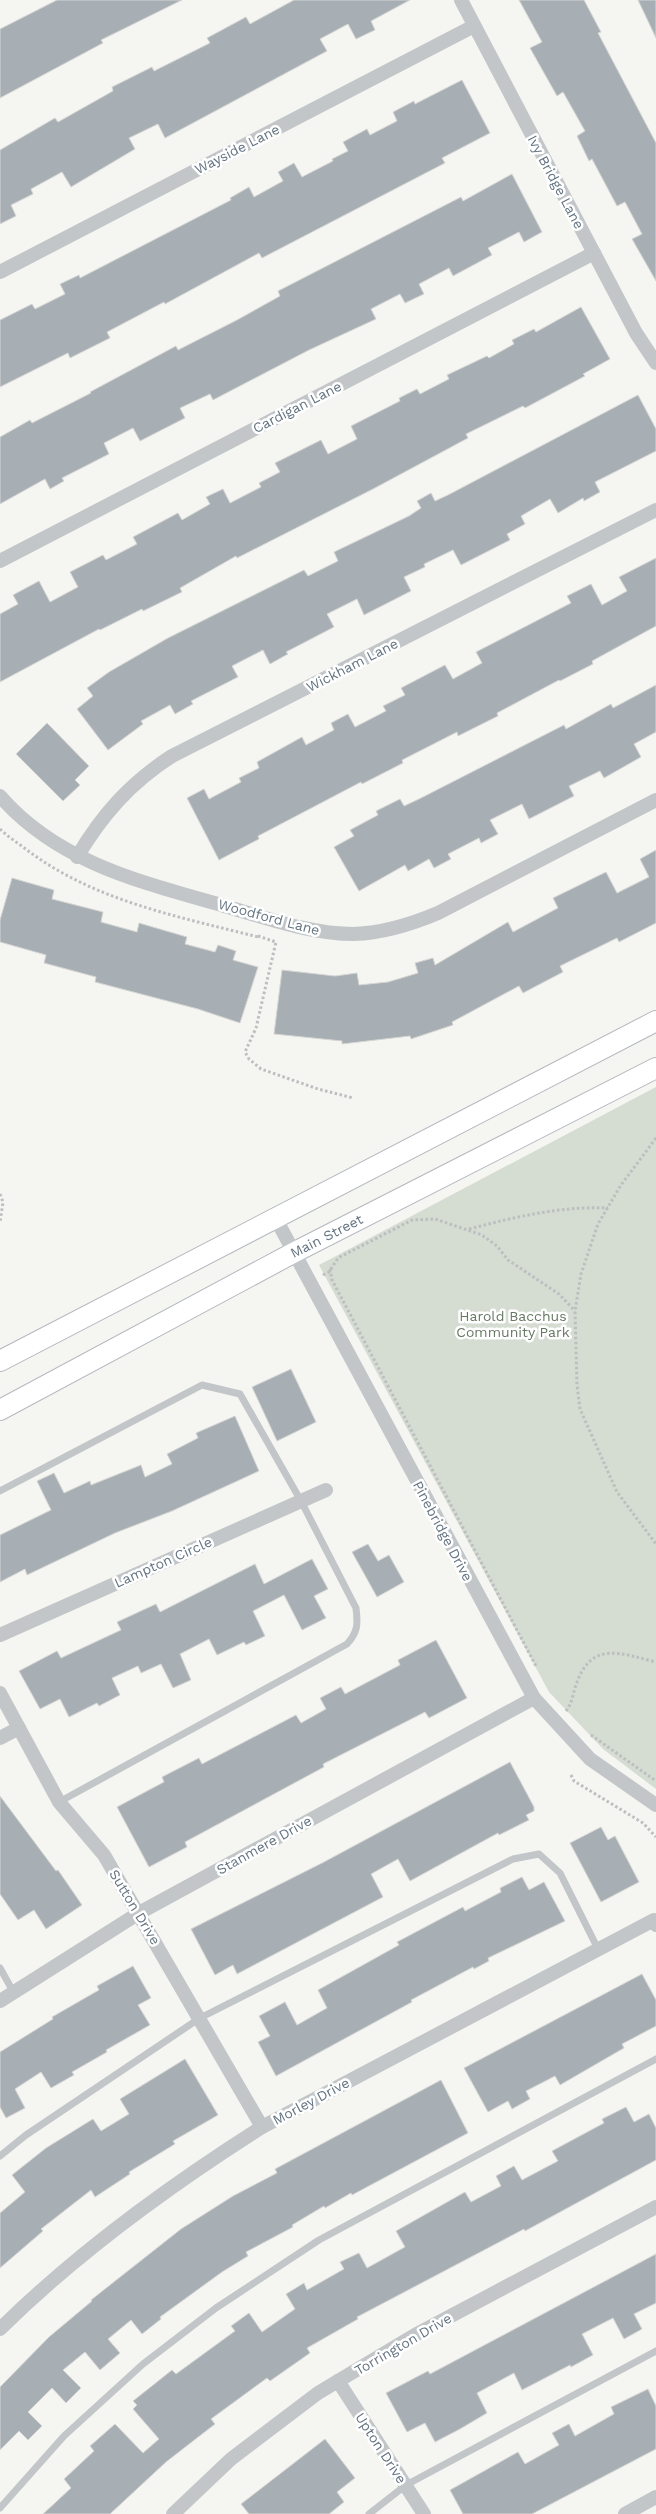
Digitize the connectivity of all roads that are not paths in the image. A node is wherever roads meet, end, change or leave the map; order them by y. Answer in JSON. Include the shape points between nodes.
{"nodes":[{"id":1,"x":461,"y":0,"type":"edge"},
{"id":2,"x":474,"y":26,"type":"junction"},
{"id":3,"x":594,"y":253,"type":"junction"},
{"id":4,"x":0,"y":272,"type":"edge"},
{"id":5,"x":656,"y":362,"type":"edge"},
{"id":6,"x":656,"y":510,"type":"edge"},
{"id":7,"x":0,"y":562,"type":"edge"},
{"id":8,"x":0,"y":796,"type":"edge"},
{"id":9,"x":656,"y":800,"type":"edge"},
{"id":10,"x":77,"y":857,"type":"junction"},
{"id":11,"x":656,"y":1021,"type":"edge"},
{"id":12,"x":656,"y":1068,"type":"edge"},
{"id":13,"x":276,"y":1219,"type":"junction"},
{"id":14,"x":293,"y":1253,"type":"junction"},
{"id":15,"x":0,"y":1361,"type":"edge"},
{"id":16,"x":0,"y":1410,"type":"edge"},
{"id":17,"x":326,"y":1490,"type":"dead end"},
{"id":18,"x":0,"y":1491,"type":"edge"},
{"id":19,"x":300,"y":1501,"type":"junction"},
{"id":20,"x":0,"y":1635,"type":"edge"},
{"id":21,"x":0,"y":1693,"type":"edge"},
{"id":22,"x":534,"y":1698,"type":"junction"},
{"id":23,"x":19,"y":1728,"type":"junction"},
{"id":24,"x":0,"y":1738,"type":"edge"},
{"id":25,"x":59,"y":1802,"type":"junction"},
{"id":26,"x":656,"y":1805,"type":"edge"},
{"id":27,"x":139,"y":1913,"type":"junction"},
{"id":28,"x":655,"y":1922,"type":"edge"},
{"id":29,"x":598,"y":1949,"type":"junction"},
{"id":30,"x":0,"y":1968,"type":"edge"},
{"id":31,"x":14,"y":1994,"type":"junction"},
{"id":32,"x":0,"y":2001,"type":"edge"},
{"id":33,"x":200,"y":2018,"type":"junction"},
{"id":34,"x":656,"y":2060,"type":"edge"},
{"id":35,"x":262,"y":2127,"type":"junction"},
{"id":36,"x":0,"y":2156,"type":"edge"},
{"id":37,"x":656,"y":2207,"type":"edge"},
{"id":38,"x":0,"y":2329,"type":"edge"},
{"id":39,"x":656,"y":2351,"type":"edge"},
{"id":40,"x":338,"y":2381,"type":"junction"},
{"id":41,"x":406,"y":2485,"type":"junction"},
{"id":42,"x":656,"y":2497,"type":"edge"},
{"id":43,"x":0,"y":2508,"type":"edge"},
{"id":44,"x":173,"y":2514,"type":"edge"},
{"id":45,"x":369,"y":2514,"type":"edge"},
{"id":46,"x":424,"y":2514,"type":"edge"},
{"id":47,"x":625,"y":2514,"type":"edge"}],
"edges":[{"from":1,"to":2,"type":"street","name":"Ivy Bridge Lane"},
{"from":2,"to":3,"type":"street","name":"Ivy Bridge Lane"},
{"from":2,"to":4,"type":"street","name":"Wayside Lane"},
{"from":3,"to":5,"type":"street","name":"Ivy Bridge Lane","via":[[636,333]]},
{"from":3,"to":7,"type":"street","name":"Cardigan Lane"},
{"from":6,"to":10,"type":"street","name":"Wickham Lane","via":[[172,756],[122,795],[101,818]]},
{"from":8,"to":10,"type":"street","name":"Woodford Lane","via":[[38,831]]},
{"from":9,"to":10,"type":"street","name":"Woodford Lane","via":[[438,913],[411,924],[372,932],[331,933],[296,927],[129,879]]},
{"from":11,"to":13,"type":"main road"},
{"from":12,"to":14,"type":"main road","name":"Main Street"},
{"from":13,"to":14,"type":"street","name":"Pinebridge Drive"},
{"from":13,"to":15,"type":"main road"},
{"from":14,"to":16,"type":"main road","name":"Main Street"},
{"from":14,"to":22,"type":"street","name":"Pinebridge Drive"},
{"from":17,"to":19,"type":"street","name":"Lampton Circle"},
{"from":18,"to":19,"type":"lane","via":[[202,1385],[240,1394]]},
{"from":19,"to":20,"type":"street","name":"Lampton Circle"},
{"from":19,"to":25,"type":"lane","via":[[356,1608],[356,1634],[346,1644]]},
{"from":21,"to":23,"type":"street","name":"Sutton Drive"},
{"from":22,"to":26,"type":"street","name":"Pinebridge Drive","via":[[590,1759]]},
{"from":22,"to":27,"type":"street","name":"Stanmere Drive"},
{"from":23,"to":24,"type":"street"},
{"from":23,"to":25,"type":"street","name":"Sutton Drive"},
{"from":25,"to":27,"type":"street","name":"Sutton Drive","via":[[104,1855]]},
{"from":27,"to":31,"type":"street","name":"Stanmere Drive"},
{"from":27,"to":33,"type":"street","name":"Sutton Drive"},
{"from":28,"to":29,"type":"street","name":"Morley Drive"},
{"from":29,"to":33,"type":"lane","via":[[560,1873],[539,1854],[513,1859]]},
{"from":29,"to":35,"type":"street","name":"Morley Drive"},
{"from":30,"to":31,"type":"lane"},
{"from":31,"to":32,"type":"street","name":"Stanmere Drive"},
{"from":33,"to":35,"type":"street","name":"Sutton Drive"},
{"from":33,"to":36,"type":"lane","via":[[26,2135]]},
{"from":34,"to":43,"type":"lane","via":[[318,2240],[216,2308],[143,2364],[64,2436]]},
{"from":35,"to":38,"type":"street","name":"Morley Drive","via":[[118,2226],[37,2292]]},
{"from":37,"to":40,"type":"street","name":"Torrington Drive","via":[[415,2336]]},
{"from":39,"to":41,"type":"lane"},
{"from":40,"to":41,"type":"street","name":"Upton Drive"},
{"from":40,"to":44,"type":"street","name":"Torrington Drive","via":[[231,2459]]},
{"from":41,"to":45,"type":"lane"},
{"from":41,"to":46,"type":"street","name":"Upton Drive"},
{"from":42,"to":47,"type":"street"}]}
